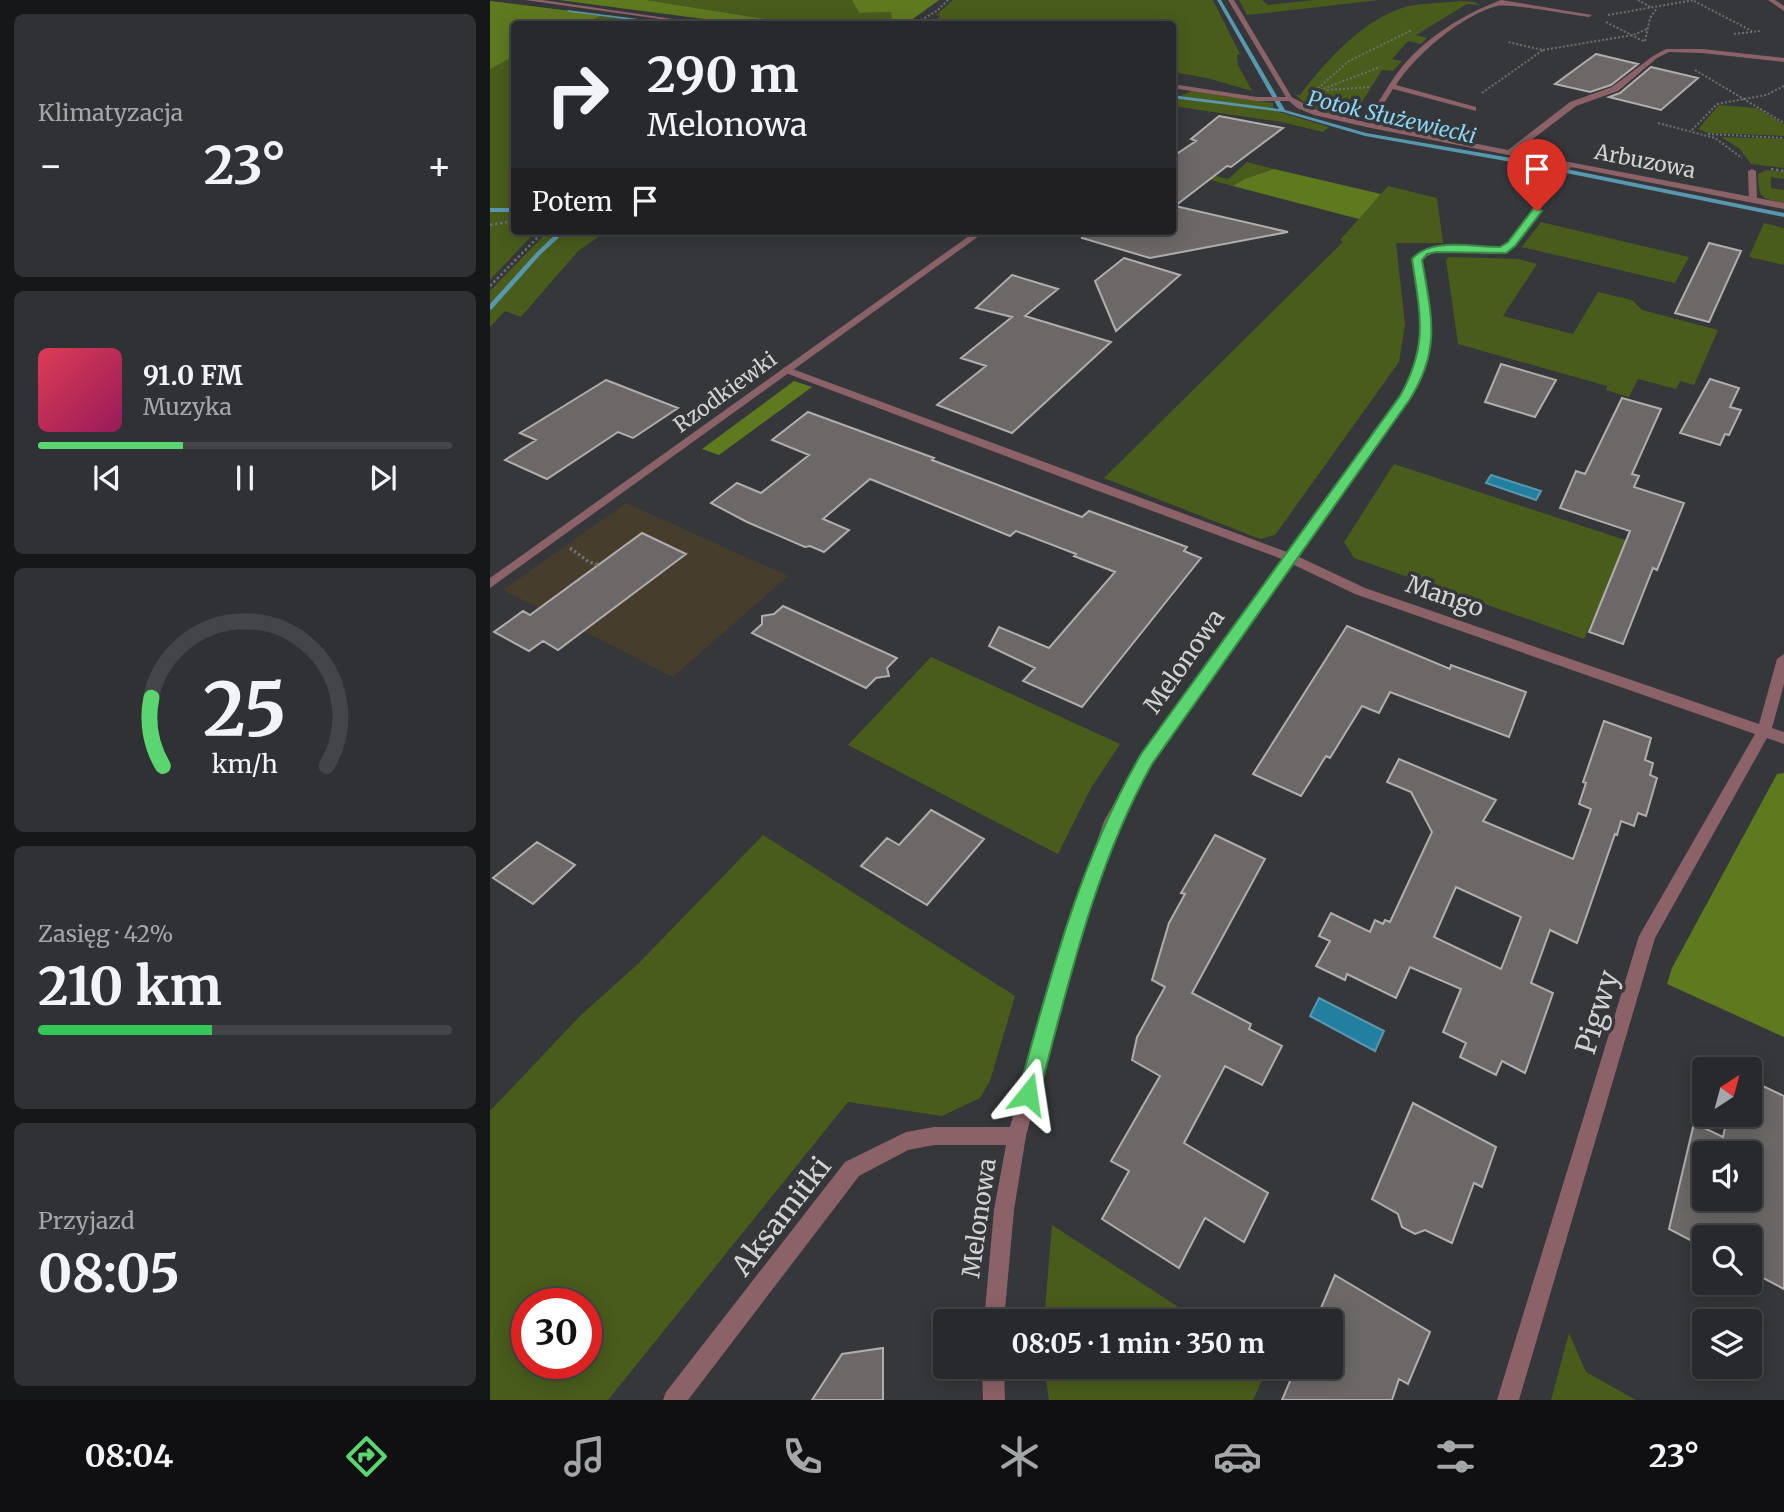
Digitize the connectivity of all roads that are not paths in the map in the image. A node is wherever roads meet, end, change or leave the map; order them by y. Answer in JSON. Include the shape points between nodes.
{"nodes":[{"id":1,"x":528,"y":0,"type":"edge"},
{"id":2,"x":1231,"y":0,"type":"edge"},
{"id":3,"x":1506,"y":0,"type":"edge"},
{"id":4,"x":1771,"y":0,"type":"edge"},
{"id":5,"x":1497,"y":3,"type":"junction"},
{"id":6,"x":1784,"y":9,"type":"edge"},
{"id":7,"x":1593,"y":16,"type":"road end"},
{"id":8,"x":683,"y":21,"type":"edge"},
{"id":9,"x":1784,"y":60,"type":"edge"},
{"id":10,"x":1391,"y":86,"type":"junction"},
{"id":11,"x":1176,"y":90,"type":"edge"},
{"id":12,"x":1288,"y":99,"type":"junction"},
{"id":13,"x":1474,"y":109,"type":"dead end"},
{"id":14,"x":1366,"y":125,"type":"junction"},
{"id":15,"x":1511,"y":152,"type":"junction"},
{"id":16,"x":1570,"y":165,"type":"junction"},
{"id":17,"x":1752,"y":171,"type":"road end"},
{"id":18,"x":1753,"y":200,"type":"junction"},
{"id":19,"x":1784,"y":206,"type":"edge"},
{"id":20,"x":976,"y":235,"type":"edge"},
{"id":21,"x":787,"y":370,"type":"junction"},
{"id":22,"x":1289,"y":557,"type":"junction"},
{"id":23,"x":490,"y":584,"type":"edge"},
{"id":24,"x":1784,"y":659,"type":"edge"},
{"id":25,"x":1764,"y":731,"type":"junction"},
{"id":26,"x":1784,"y":738,"type":"edge"},
{"id":27,"x":1017,"y":1136,"type":"junction"},
{"id":28,"x":995,"y":1309,"type":"edge"},
{"id":29,"x":993,"y":1379,"type":"edge"},
{"id":30,"x":674,"y":1400,"type":"edge"},
{"id":31,"x":994,"y":1400,"type":"edge"},
{"id":32,"x":1508,"y":1400,"type":"edge"}],
"edges":[{"from":1,"to":8,"type":"street"},
{"from":2,"to":12,"type":"street"},
{"from":3,"to":5,"type":"street"},
{"from":4,"to":6,"type":"street"},
{"from":5,"to":7,"type":"street"},
{"from":5,"to":10,"type":"street","via":[[1440,34]]},
{"from":9,"to":15,"type":"street","via":[[1666,51],[1615,89],[1573,104]]},
{"from":10,"to":13,"type":"street"},
{"from":10,"to":14,"type":"street"},
{"from":11,"to":12,"type":"street","name":"Arbuzowa"},
{"from":12,"to":14,"type":"street","name":"Arbuzowa","via":[[1308,110]]},
{"from":14,"to":15,"type":"street","name":"Arbuzowa"},
{"from":15,"to":16,"type":"street","name":"Arbuzowa"},
{"from":16,"to":18,"type":"street","name":"Arbuzowa"},
{"from":16,"to":22,"type":"street","name":"Melonowa","via":[[1508,248],[1436,249],[1420,254],[1417,259],[1428,329],[1420,371]]},
{"from":17,"to":18,"type":"street"},
{"from":18,"to":19,"type":"street","name":"Arbuzowa"},
{"from":20,"to":21,"type":"street","name":"Rzodkiewki"},
{"from":21,"to":22,"type":"street","name":"Mango"},
{"from":21,"to":23,"type":"street","name":"Rzodkiewki"},
{"from":22,"to":25,"type":"street","name":"Mango","via":[[1360,590]]},
{"from":22,"to":27,"type":"street","name":"Melonowa","via":[[1147,759],[1112,821],[1063,964]]},
{"from":24,"to":25,"type":"street","name":"Pigwy"},
{"from":25,"to":26,"type":"street","name":"Mango"},
{"from":25,"to":32,"type":"street","name":"Pigwy","via":[[1647,936]]},
{"from":27,"to":28,"type":"street","name":"Melonowa","via":[[1004,1210]]},
{"from":27,"to":30,"type":"street","name":"Aksamitki","via":[[934,1136],[906,1141],[852,1169]]},
{"from":29,"to":31,"type":"street"}]}
